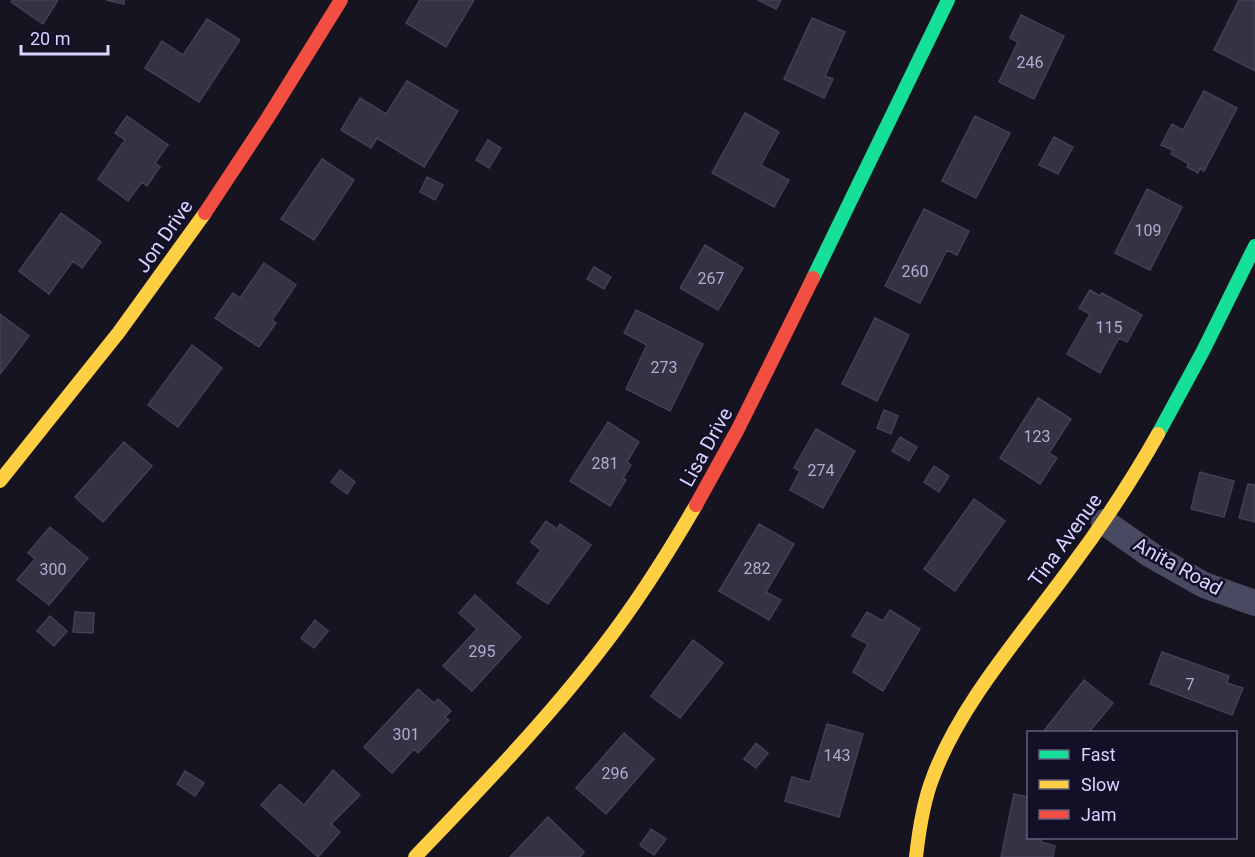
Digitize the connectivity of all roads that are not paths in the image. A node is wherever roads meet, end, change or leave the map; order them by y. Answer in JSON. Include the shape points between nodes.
{"nodes":[{"id":1,"x":341,"y":0,"type":"edge"},
{"id":2,"x":948,"y":0,"type":"edge"},
{"id":3,"x":1255,"y":246,"type":"edge"},
{"id":4,"x":0,"y":481,"type":"edge"},
{"id":5,"x":1104,"y":522,"type":"junction"},
{"id":6,"x":1255,"y":603,"type":"edge"},
{"id":7,"x":415,"y":857,"type":"edge"},
{"id":8,"x":916,"y":857,"type":"edge"}],
"edges":[{"from":1,"to":4,"type":"street","name":"Jon Drive","via":[[270,118],[194,228],[135,311]]},
{"from":2,"to":7,"type":"street","name":"Lisa Drive","via":[[754,398],[707,488],[654,575],[596,655],[528,738]]},
{"from":3,"to":5,"type":"street","name":"Tina Avenue","via":[[1195,370]]},
{"from":5,"to":6,"type":"street","name":"Anita Road","via":[[1204,585]]},
{"from":5,"to":8,"type":"street","name":"Tina Avenue","via":[[953,735],[933,777]]}]}
